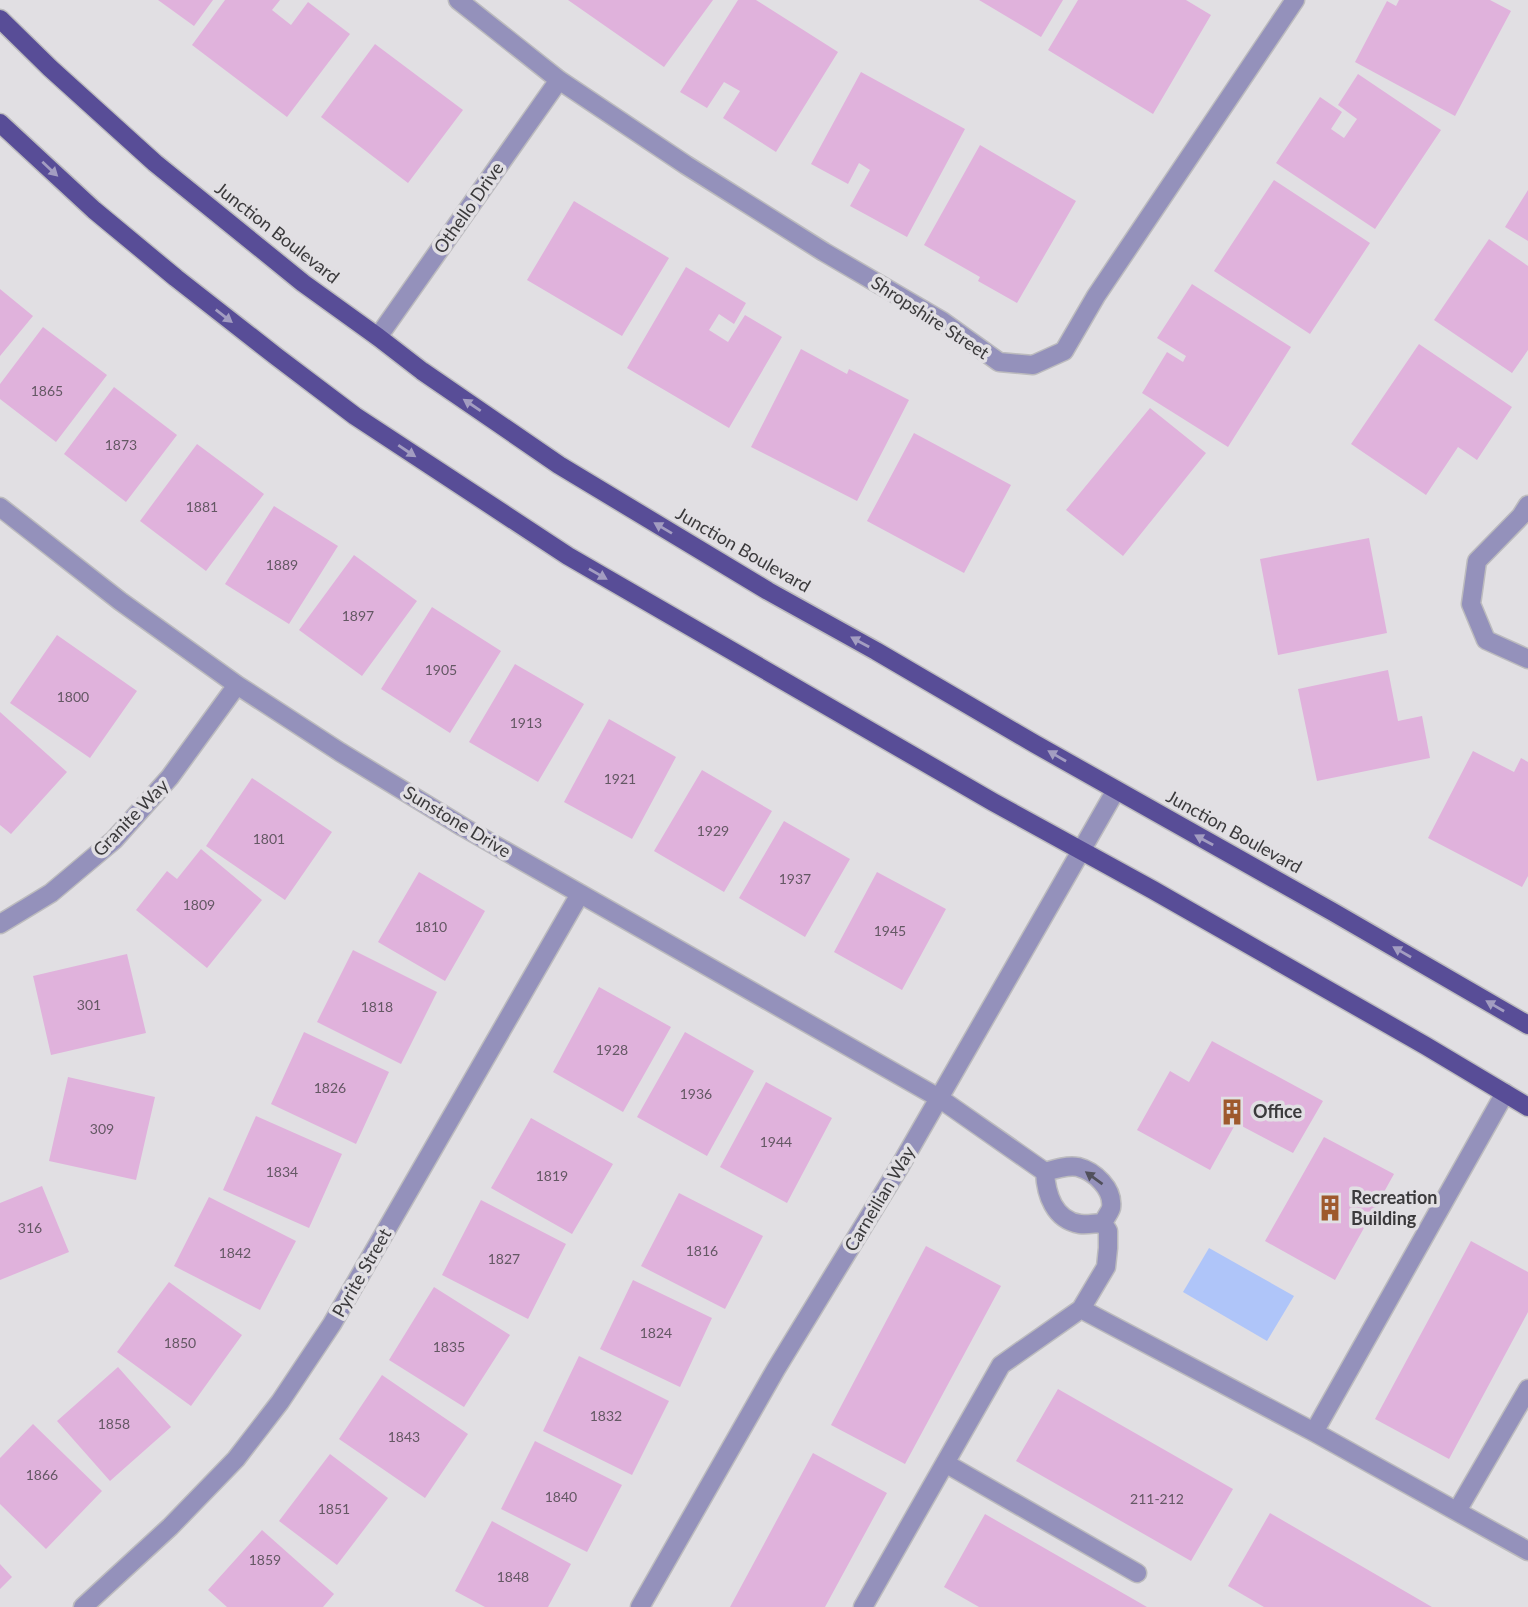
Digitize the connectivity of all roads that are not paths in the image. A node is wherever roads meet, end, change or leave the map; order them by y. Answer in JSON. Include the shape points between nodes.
{"nodes":[{"id":1,"x":458,"y":0,"type":"edge"},
{"id":2,"x":1295,"y":0,"type":"edge"},
{"id":3,"x":0,"y":19,"type":"edge"},
{"id":4,"x":559,"y":80,"type":"junction"},
{"id":5,"x":0,"y":123,"type":"edge"},
{"id":6,"x":378,"y":337,"type":"junction"},
{"id":7,"x":1528,"y":505,"type":"edge"},
{"id":8,"x":0,"y":507,"type":"edge"},
{"id":9,"x":1528,"y":659,"type":"edge"},
{"id":10,"x":237,"y":685,"type":"junction"},
{"id":11,"x":1116,"y":790,"type":"junction"},
{"id":12,"x":1081,"y":851,"type":"junction"},
{"id":13,"x":580,"y":894,"type":"junction"},
{"id":14,"x":0,"y":925,"type":"edge"},
{"id":15,"x":1528,"y":1025,"type":"edge"},
{"id":16,"x":1505,"y":1093,"type":"junction"},
{"id":17,"x":939,"y":1098,"type":"junction"},
{"id":18,"x":1528,"y":1107,"type":"edge"},
{"id":19,"x":1045,"y":1172,"type":"junction"},
{"id":20,"x":1103,"y":1223,"type":"junction"},
{"id":21,"x":1081,"y":1309,"type":"junction"},
{"id":22,"x":1528,"y":1389,"type":"edge"},
{"id":23,"x":1314,"y":1432,"type":"junction"},
{"id":24,"x":945,"y":1463,"type":"junction"},
{"id":25,"x":1457,"y":1511,"type":"junction"},
{"id":26,"x":1528,"y":1551,"type":"edge"},
{"id":27,"x":1137,"y":1573,"type":"dead end"},
{"id":28,"x":83,"y":1607,"type":"edge"},
{"id":29,"x":640,"y":1607,"type":"edge"},
{"id":30,"x":863,"y":1607,"type":"edge"}],
"edges":[{"from":1,"to":4,"type":"street","name":"Shropshire Street"},
{"from":2,"to":4,"type":"street","name":"Shropshire Street","via":[[1096,296],[1064,351],[1033,365],[999,362],[942,321],[697,173]]},
{"from":3,"to":6,"type":"main road","name":"Junction Boulevard","via":[[155,163],[303,283]]},
{"from":4,"to":6,"type":"street","name":"Othello Drive"},
{"from":5,"to":12,"type":"main road","one_way":true,"via":[[176,278],[366,423],[568,556]]},
{"from":11,"to":6,"type":"main road","name":"Junction Boulevard","one_way":true,"via":[[559,465]]},
{"from":7,"to":9,"type":"street","via":[[1477,561],[1471,604],[1486,640]]},
{"from":8,"to":10,"type":"street","name":"Sunstone Drive"},
{"from":10,"to":13,"type":"street","name":"Sunstone Drive","via":[[340,752]]},
{"from":10,"to":14,"type":"street","name":"Granite Way","via":[[170,777],[114,840],[51,893]]},
{"from":11,"to":12,"type":"street","name":"Carneilian Way"},
{"from":15,"to":11,"type":"main road","name":"Junction Boulevard","one_way":true},
{"from":12,"to":16,"type":"main road"},
{"from":12,"to":17,"type":"street","name":"Carneilian Way"},
{"from":13,"to":17,"type":"street","name":"Sunstone Drive"},
{"from":13,"to":28,"type":"street","name":"Pyrite Street","via":[[332,1324],[280,1402],[236,1460]]},
{"from":16,"to":18,"type":"main road"},
{"from":16,"to":23,"type":"street"},
{"from":17,"to":19,"type":"street","name":"Sunstone Drive"},
{"from":17,"to":29,"type":"street","name":"Carneilian Way"},
{"from":19,"to":20,"type":"street","via":[[1046,1191],[1066,1219]]},
{"from":20,"to":19,"type":"street","one_way":true,"via":[[1111,1208],[1102,1182],[1077,1167]]},
{"from":20,"to":21,"type":"street","via":[[1108,1231],[1105,1267]]},
{"from":21,"to":23,"type":"street"},
{"from":21,"to":24,"type":"street","via":[[1001,1365]]},
{"from":22,"to":25,"type":"street"},
{"from":23,"to":25,"type":"street"},
{"from":24,"to":27,"type":"street"},
{"from":24,"to":30,"type":"street"},
{"from":25,"to":26,"type":"street"}]}
